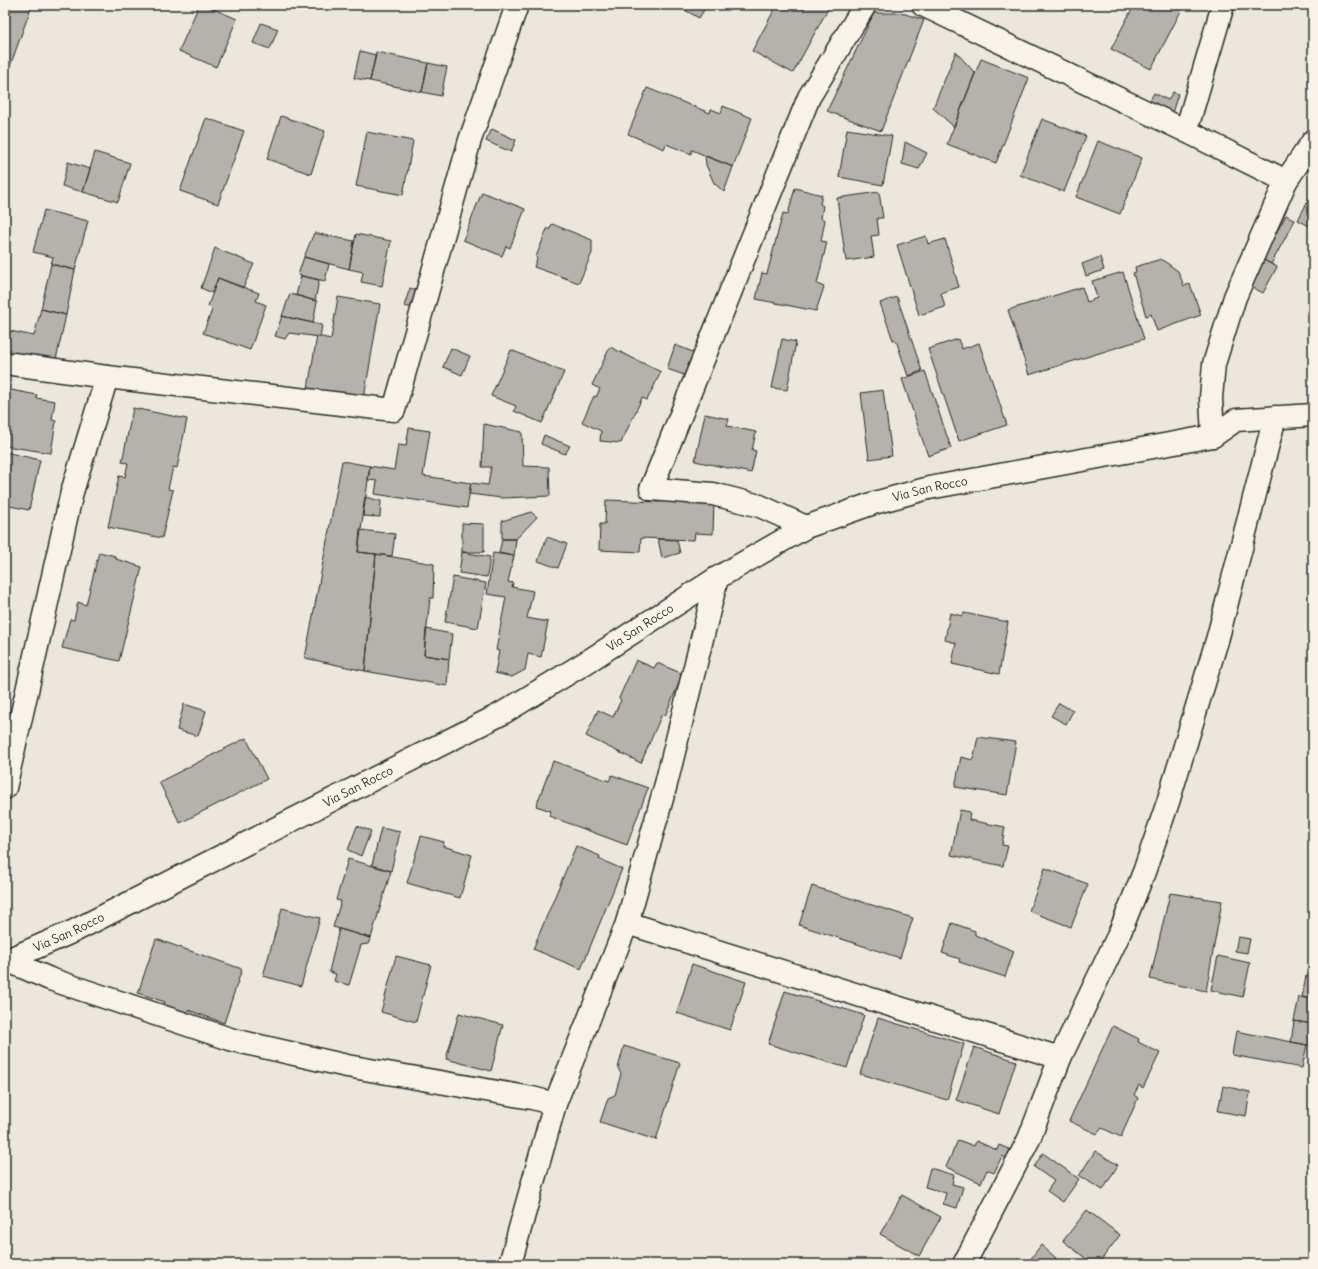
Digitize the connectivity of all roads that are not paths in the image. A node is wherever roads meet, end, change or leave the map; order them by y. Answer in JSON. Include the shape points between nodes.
{"nodes":[{"id":1,"x":517,"y":5,"type":"edge"},
{"id":2,"x":865,"y":5,"type":"edge"},
{"id":3,"x":923,"y":5,"type":"edge"},
{"id":4,"x":1223,"y":5,"type":"edge"},
{"id":5,"x":1186,"y":131,"type":"junction"},
{"id":6,"x":1313,"y":140,"type":"edge"},
{"id":7,"x":1286,"y":181,"type":"junction"},
{"id":8,"x":5,"y":363,"type":"edge"},
{"id":9,"x":107,"y":377,"type":"junction"},
{"id":10,"x":1313,"y":415,"type":"edge"},
{"id":11,"x":1276,"y":417,"type":"junction"},
{"id":12,"x":1213,"y":436,"type":"junction"},
{"id":13,"x":806,"y":527,"type":"junction"},
{"id":14,"x":717,"y":578,"type":"junction"},
{"id":15,"x":5,"y":788,"type":"edge"},
{"id":16,"x":628,"y":923,"type":"junction"},
{"id":17,"x":6,"y":960,"type":"edge"},
{"id":18,"x":1060,"y":1058,"type":"junction"},
{"id":19,"x":555,"y":1104,"type":"junction"},
{"id":20,"x":510,"y":1264,"type":"edge"},
{"id":21,"x":964,"y":1264,"type":"edge"}],
"edges":[{"from":1,"to":9,"type":"street","via":[[470,140],[394,410]]},
{"from":2,"to":13,"type":"street","via":[[809,97],[651,489],[720,496],[760,506]]},
{"from":3,"to":5,"type":"street"},
{"from":4,"to":5,"type":"street"},
{"from":5,"to":7,"type":"street"},
{"from":6,"to":7,"type":"street"},
{"from":7,"to":12,"type":"street","via":[[1235,297],[1214,364],[1211,398]]},
{"from":8,"to":9,"type":"street"},
{"from":9,"to":15,"type":"street","via":[[72,492]]},
{"from":10,"to":11,"type":"street","name":"Via San Rocco"},
{"from":11,"to":12,"type":"street","name":"Via San Rocco","via":[[1236,420]]},
{"from":11,"to":18,"type":"street","via":[[1218,637],[1147,865],[1120,932]]},
{"from":12,"to":13,"type":"street","name":"Via San Rocco","via":[[936,487],[874,503]]},
{"from":13,"to":14,"type":"street","name":"Via San Rocco"},
{"from":14,"to":16,"type":"street","via":[[666,784]]},
{"from":14,"to":17,"type":"street","name":"Via San Rocco","via":[[501,714],[74,931]]},
{"from":16,"to":18,"type":"street"},
{"from":16,"to":19,"type":"street"},
{"from":17,"to":19,"type":"street","via":[[50,979],[233,1040],[347,1066]]},
{"from":18,"to":21,"type":"street","via":[[1029,1139]]},
{"from":19,"to":20,"type":"street"}]}
